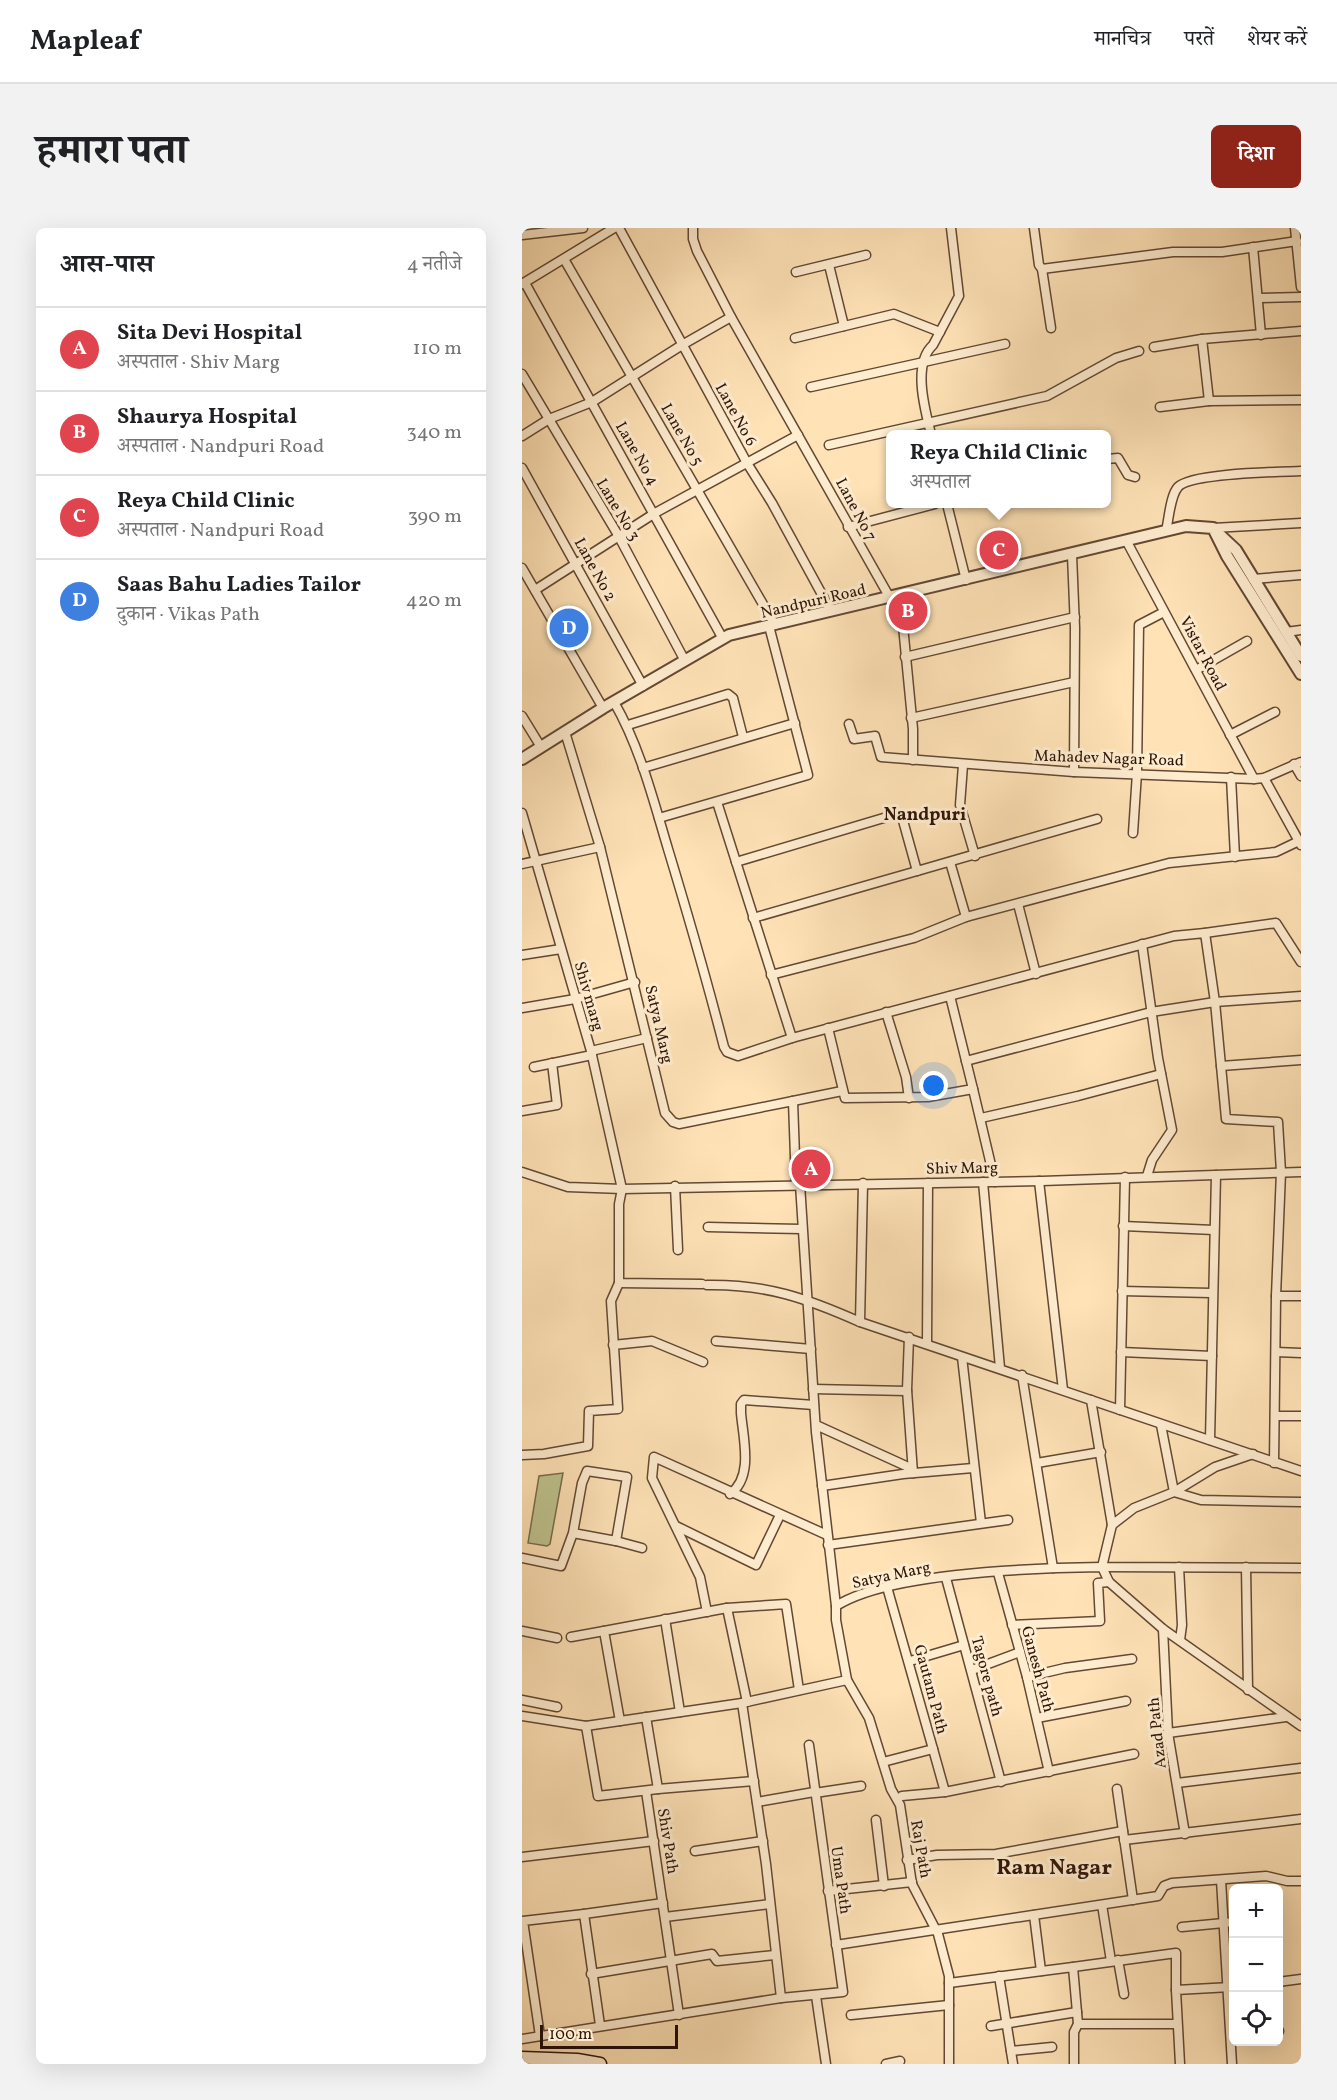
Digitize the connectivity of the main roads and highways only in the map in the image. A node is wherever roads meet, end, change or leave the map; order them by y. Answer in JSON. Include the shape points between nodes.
{"nodes":[{"id":1,"x":522,"y":2058,"type":"edge"},
{"id":2,"x":600,"y":2064,"type":"edge"}],
"edges":[{"from":1,"to":2,"type":"main road"}]}
